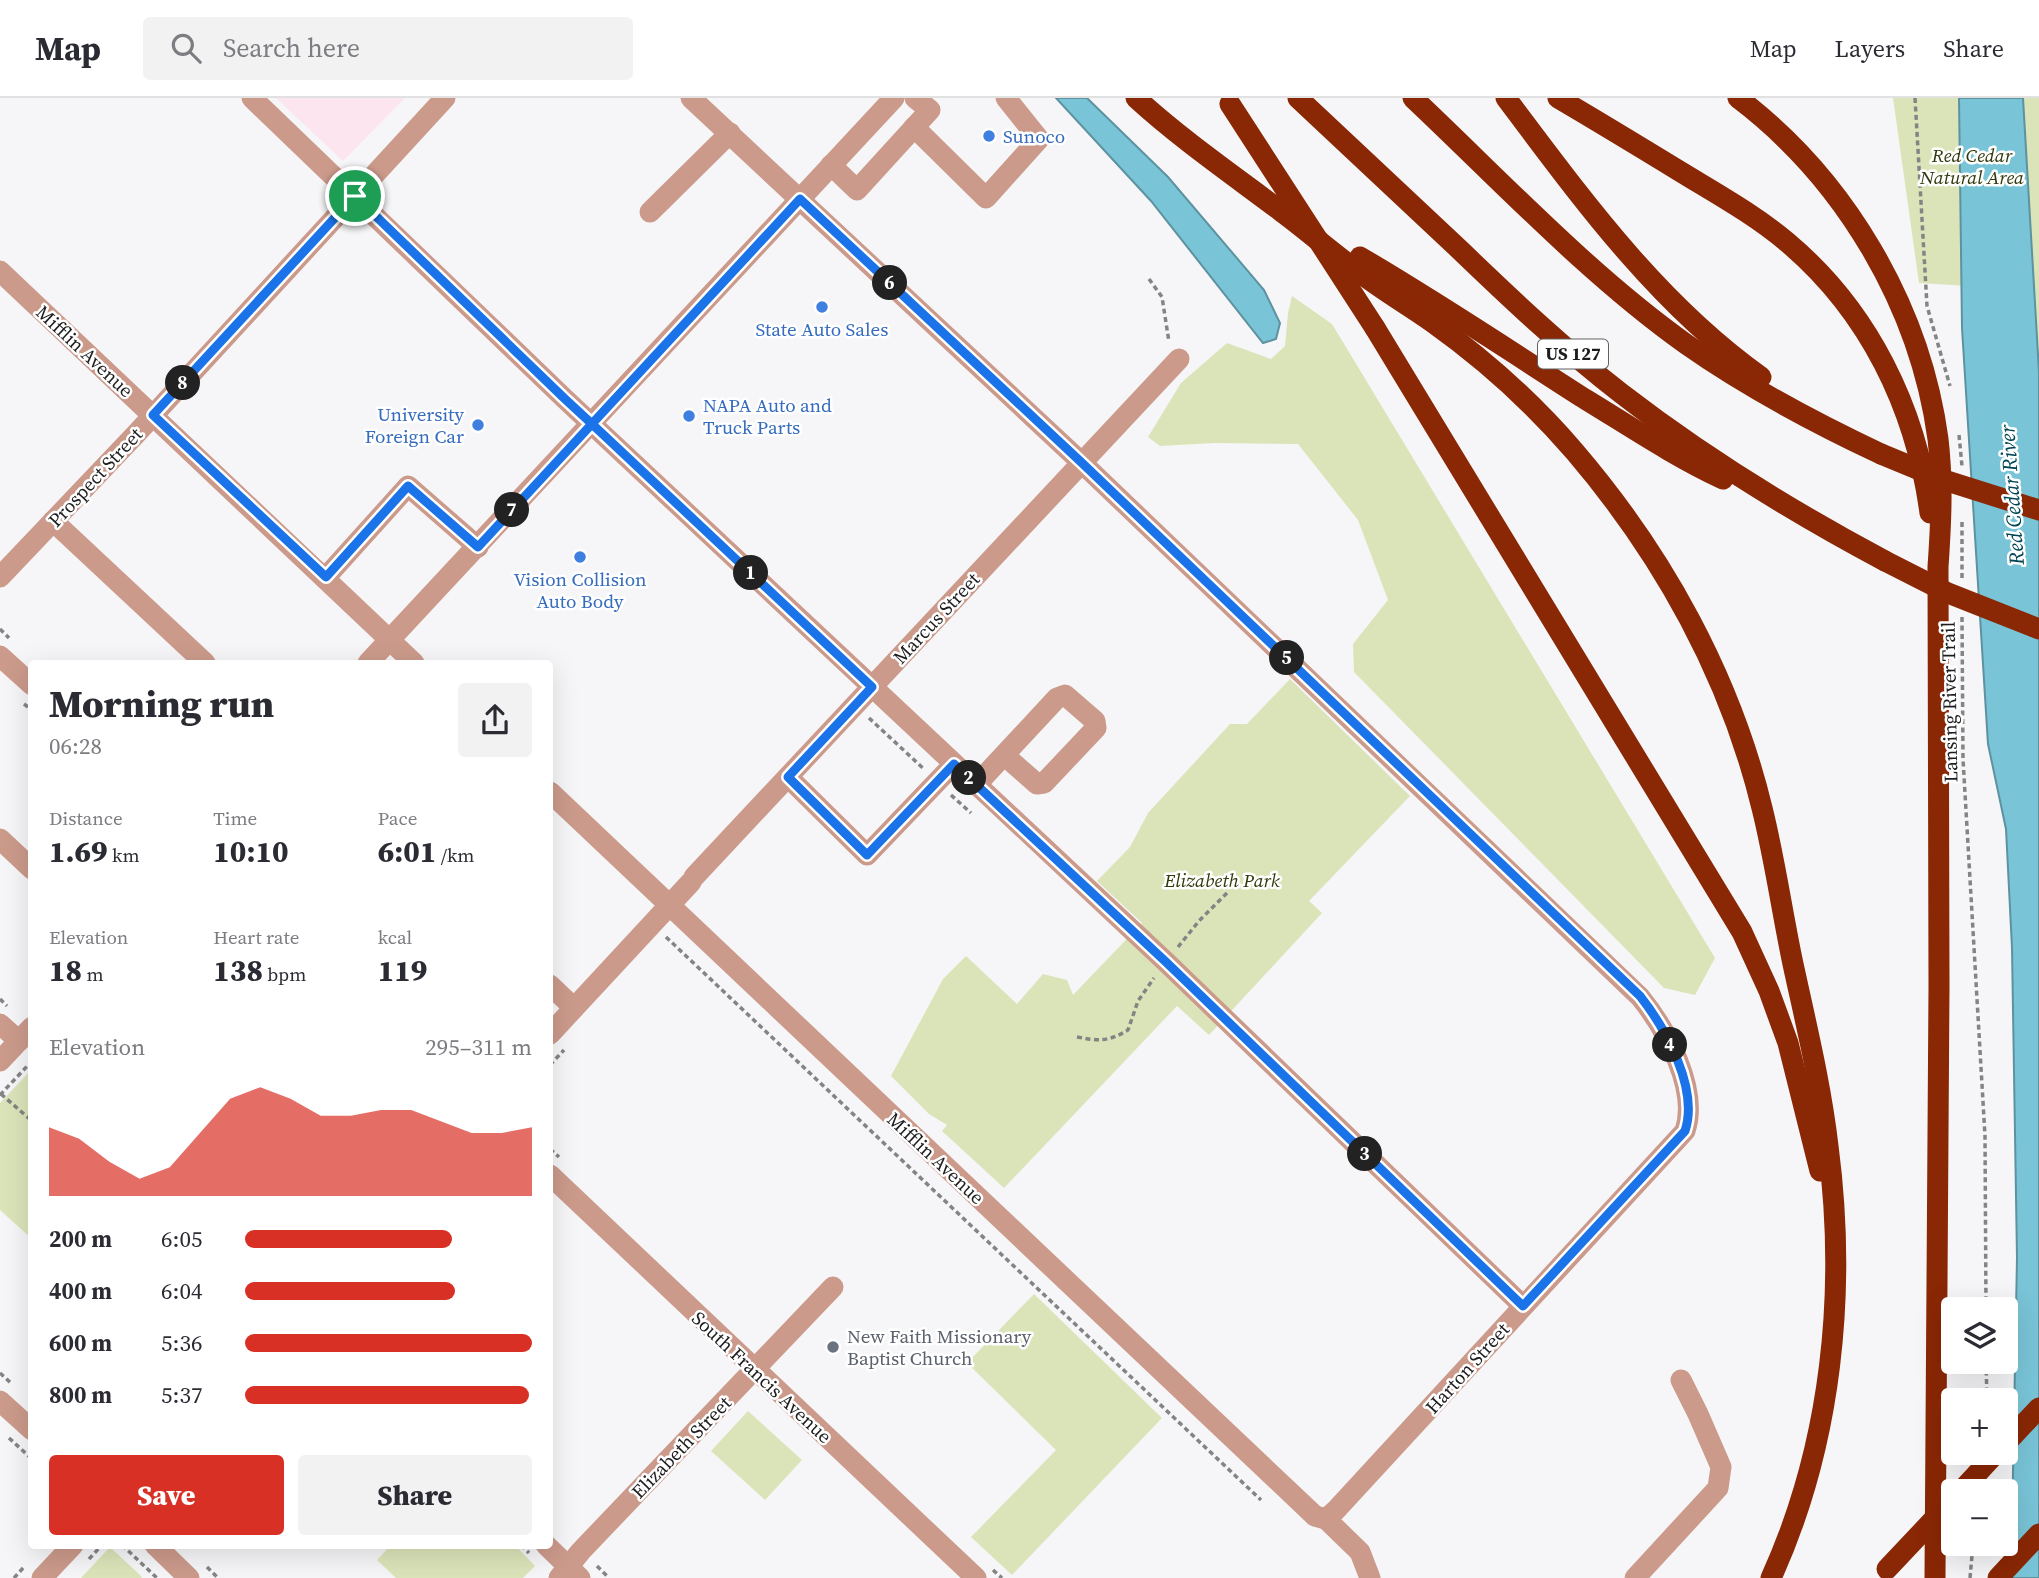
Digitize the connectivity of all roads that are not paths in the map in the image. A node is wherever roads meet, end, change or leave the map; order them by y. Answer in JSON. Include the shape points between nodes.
{"nodes":[{"id":1,"x":252,"y":98,"type":"edge"},
{"id":2,"x":445,"y":98,"type":"edge"},
{"id":3,"x":915,"y":98,"type":"edge"},
{"id":4,"x":1006,"y":98,"type":"edge"},
{"id":5,"x":1136,"y":98,"type":"edge"},
{"id":6,"x":1298,"y":98,"type":"edge"},
{"id":7,"x":1413,"y":98,"type":"edge"},
{"id":8,"x":1506,"y":98,"type":"edge"},
{"id":9,"x":1558,"y":98,"type":"edge"},
{"id":10,"x":1738,"y":98,"type":"edge"},
{"id":11,"x":889,"y":100,"type":"edge"},
{"id":12,"x":701,"y":101,"type":"edge"},
{"id":13,"x":1228,"y":101,"type":"edge"},
{"id":14,"x":914,"y":127,"type":"junction"},
{"id":15,"x":730,"y":133,"type":"junction"},
{"id":16,"x":831,"y":165,"type":"junction"},
{"id":17,"x":355,"y":196,"type":"junction"},
{"id":18,"x":800,"y":199,"type":"junction"},
{"id":19,"x":650,"y":212,"type":"dead end"},
{"id":20,"x":1285,"y":214,"type":"junction"},
{"id":21,"x":0,"y":271,"type":"edge"},
{"id":22,"x":1176,"y":362,"type":"road end"},
{"id":23,"x":153,"y":415,"type":"junction"},
{"id":24,"x":592,"y":424,"type":"junction"},
{"id":25,"x":1881,"y":454,"type":"junction"},
{"id":26,"x":1081,"y":462,"type":"junction"},
{"id":27,"x":2039,"y":510,"type":"edge"},
{"id":28,"x":53,"y":522,"type":"junction"},
{"id":29,"x":1813,"y":522,"type":"junction"},
{"id":30,"x":478,"y":547,"type":"junction"},
{"id":31,"x":1938,"y":567,"type":"junction"},
{"id":32,"x":0,"y":577,"type":"edge"},
{"id":33,"x":326,"y":577,"type":"junction"},
{"id":34,"x":2039,"y":629,"type":"edge"},
{"id":35,"x":390,"y":640,"type":"junction"},
{"id":36,"x":0,"y":656,"type":"edge"},
{"id":37,"x":202,"y":660,"type":"edge"},
{"id":38,"x":371,"y":660,"type":"edge"},
{"id":39,"x":411,"y":660,"type":"edge"},
{"id":40,"x":28,"y":681,"type":"edge"},
{"id":41,"x":872,"y":687,"type":"junction"},
{"id":42,"x":1004,"y":755,"type":"dead end"},
{"id":43,"x":954,"y":764,"type":"junction"},
{"id":44,"x":788,"y":777,"type":"junction"},
{"id":45,"x":976,"y":785,"type":"junction"},
{"id":46,"x":553,"y":795,"type":"edge"},
{"id":47,"x":0,"y":839,"type":"edge"},
{"id":48,"x":28,"y":865,"type":"edge"},
{"id":49,"x":669,"y":906,"type":"junction"},
{"id":50,"x":553,"y":988,"type":"edge"},
{"id":51,"x":574,"y":1008,"type":"junction"},
{"id":52,"x":0,"y":1024,"type":"edge"},
{"id":53,"x":553,"y":1031,"type":"edge"},
{"id":54,"x":25,"y":1034,"type":"edge"},
{"id":55,"x":0,"y":1061,"type":"edge"},
{"id":56,"x":553,"y":1178,"type":"edge"},
{"id":57,"x":1835,"y":1252,"type":"junction"},
{"id":58,"x":833,"y":1287,"type":"dead end"},
{"id":59,"x":1523,"y":1306,"type":"junction"},
{"id":60,"x":755,"y":1370,"type":"junction"},
{"id":61,"x":1681,"y":1380,"type":"dead end"},
{"id":62,"x":0,"y":1401,"type":"edge"},
{"id":63,"x":2039,"y":1408,"type":"edge"},
{"id":64,"x":28,"y":1426,"type":"edge"},
{"id":65,"x":2018,"y":1430,"type":"edge"},
{"id":66,"x":1985,"y":1465,"type":"edge"},
{"id":67,"x":1972,"y":1479,"type":"edge"},
{"id":68,"x":1941,"y":1512,"type":"edge"},
{"id":69,"x":1326,"y":1519,"type":"junction"},
{"id":70,"x":2039,"y":1534,"type":"edge"},
{"id":71,"x":69,"y":1549,"type":"edge"},
{"id":72,"x":159,"y":1549,"type":"edge"},
{"id":73,"x":550,"y":1549,"type":"edge"},
{"id":74,"x":1883,"y":1573,"type":"edge"},
{"id":75,"x":569,"y":1574,"type":"edge"},
{"id":76,"x":42,"y":1578,"type":"edge"},
{"id":77,"x":190,"y":1578,"type":"edge"},
{"id":78,"x":976,"y":1578,"type":"edge"},
{"id":79,"x":1370,"y":1578,"type":"edge"},
{"id":80,"x":1635,"y":1578,"type":"edge"},
{"id":81,"x":1771,"y":1578,"type":"edge"},
{"id":82,"x":1935,"y":1578,"type":"edge"},
{"id":83,"x":1998,"y":1578,"type":"edge"}],
"edges":[{"from":1,"to":17,"type":"street"},
{"from":2,"to":17,"type":"street","name":"Prospect Street"},
{"from":3,"to":14,"type":"street","via":[[930,110]]},
{"from":4,"to":14,"type":"street","via":[[1039,139],[986,198]]},
{"from":5,"to":20,"type":"highway"},
{"from":6,"to":29,"type":"highway","number":"US 127","via":[[1597,374],[1705,454]]},
{"from":7,"to":25,"type":"highway","via":[[1585,260],[1665,328],[1747,384]]},
{"from":8,"to":25,"type":"highway","via":[[1608,230],[1681,311],[1744,365]]},
{"from":9,"to":31,"type":"highway","via":[[1742,209],[1787,242],[1837,292],[1876,348],[1910,421],[1927,488]]},
{"from":10,"to":31,"type":"highway","via":[[1818,173],[1866,241],[1898,303],[1920,359],[1938,441],[1942,506]]},
{"from":11,"to":16,"type":"street"},
{"from":12,"to":15,"type":"street"},
{"from":13,"to":57,"type":"highway","bridge":true,"via":[[1375,328],[1742,932],[1788,1043]]},
{"from":14,"to":16,"type":"street","via":[[857,190]]},
{"from":15,"to":18,"type":"street"},
{"from":15,"to":19,"type":"street"},
{"from":16,"to":18,"type":"street"},
{"from":17,"to":23,"type":"street","name":"Prospect Street"},
{"from":17,"to":24,"type":"street"},
{"from":18,"to":24,"type":"street"},
{"from":18,"to":26,"type":"street"},
{"from":20,"to":29,"type":"highway","via":[[1452,313],[1686,462]]},
{"from":20,"to":57,"type":"highway","via":[[1482,360],[1527,401],[1575,451],[1632,525],[1686,610],[1723,693],[1762,806],[1826,1130]]},
{"from":21,"to":23,"type":"street","name":"Mifflin Avenue"},
{"from":22,"to":26,"type":"street","name":"Marcus Street"},
{"from":23,"to":28,"type":"street","name":"Prospect Street"},
{"from":23,"to":33,"type":"street","name":"Mifflin Avenue"},
{"from":24,"to":30,"type":"street"},
{"from":24,"to":41,"type":"street"},
{"from":25,"to":27,"type":"highway","bridge":true},
{"from":26,"to":41,"type":"street","name":"Marcus Street"},
{"from":26,"to":59,"type":"street","name":"Harton Street","via":[[1640,996],[1660,1023],[1687,1095],[1688,1121],[1679,1139]]},
{"from":28,"to":32,"type":"street","name":"Prospect Street"},
{"from":28,"to":37,"type":"street"},
{"from":29,"to":34,"type":"highway","number":"US 127","bridge":true,"via":[[1948,593]]},
{"from":30,"to":33,"type":"street","via":[[408,486]]},
{"from":30,"to":35,"type":"street"},
{"from":31,"to":82,"type":"highway"},
{"from":33,"to":35,"type":"street","name":"Mifflin Avenue"},
{"from":35,"to":38,"type":"street"},
{"from":35,"to":39,"type":"street","name":"Mifflin Avenue"},
{"from":36,"to":40,"type":"street"},
{"from":41,"to":43,"type":"street"},
{"from":41,"to":44,"type":"street","name":"Marcus Street"},
{"from":42,"to":45,"type":"street"},
{"from":43,"to":44,"type":"street","via":[[867,855]]},
{"from":43,"to":45,"type":"street"},
{"from":44,"to":49,"type":"street","name":"Marcus Street"},
{"from":45,"to":59,"type":"street"},
{"from":46,"to":49,"type":"street","name":"Mifflin Avenue"},
{"from":47,"to":48,"type":"street"},
{"from":49,"to":51,"type":"street","name":"Marcus Street"},
{"from":49,"to":69,"type":"street","name":"Mifflin Avenue","via":[[1315,1516]]},
{"from":50,"to":51,"type":"street"},
{"from":51,"to":53,"type":"street","name":"Marcus Street"},
{"from":52,"to":54,"type":"street"},
{"from":54,"to":55,"type":"street"},
{"from":56,"to":60,"type":"street","name":"South Francis Avenue"},
{"from":57,"to":81,"type":"highway","via":[[1835,1314],[1820,1424],[1808,1474]]},
{"from":58,"to":60,"type":"street","name":"Elizabeth Street"},
{"from":59,"to":69,"type":"street","name":"Harton Street"},
{"from":60,"to":75,"type":"street","name":"Elizabeth Street"},
{"from":60,"to":78,"type":"street","name":"South Francis Avenue"},
{"from":61,"to":80,"type":"street","via":[[1721,1467],[1718,1488]]},
{"from":62,"to":64,"type":"street"},
{"from":63,"to":65,"type":"highway"},
{"from":66,"to":67,"type":"highway","bridge":true},
{"from":68,"to":74,"type":"highway","bridge":true},
{"from":69,"to":79,"type":"street","name":"Mifflin Avenue","via":[[1360,1552]]},
{"from":70,"to":83,"type":"highway"},
{"from":71,"to":76,"type":"street"},
{"from":72,"to":77,"type":"street"},
{"from":73,"to":75,"type":"street"}]}
